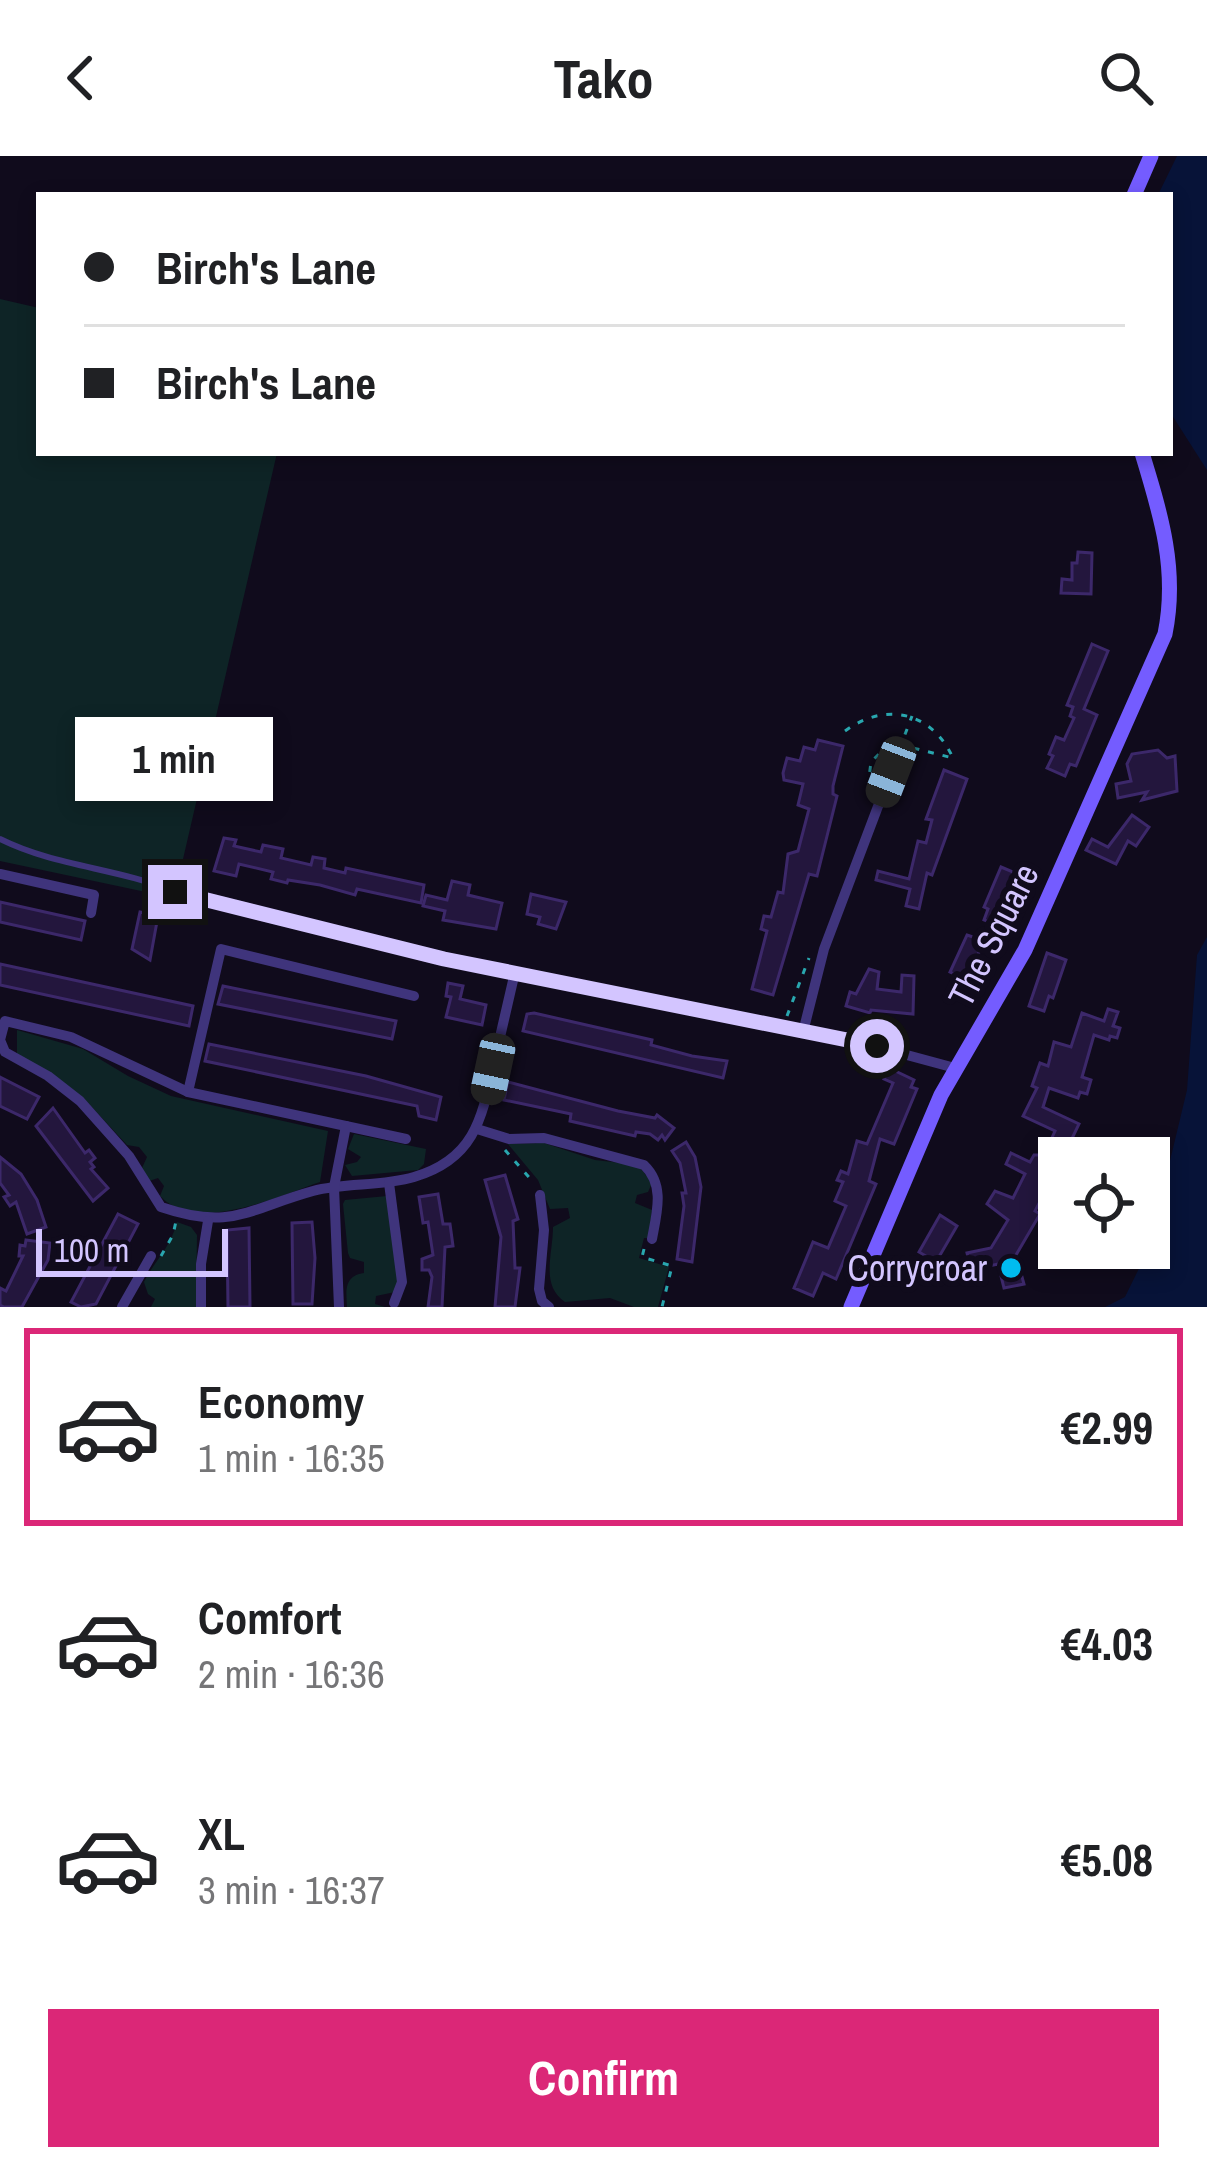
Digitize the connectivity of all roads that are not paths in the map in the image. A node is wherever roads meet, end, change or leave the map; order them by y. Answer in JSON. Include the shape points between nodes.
{"nodes":[{"id":1,"x":1151,"y":156,"type":"edge"},
{"id":2,"x":1135,"y":192,"type":"edge"},
{"id":3,"x":1143,"y":456,"type":"edge"},
{"id":4,"x":891,"y":772,"type":"dead end"},
{"id":5,"x":0,"y":839,"type":"edge"},
{"id":6,"x":0,"y":874,"type":"edge"},
{"id":7,"x":175,"y":892,"type":"joint"},
{"id":8,"x":91,"y":913,"type":"dead end"},
{"id":9,"x":515,"y":972,"type":"junction"},
{"id":10,"x":414,"y":996,"type":"dead end"},
{"id":11,"x":3,"y":1021,"type":"edge"},
{"id":12,"x":803,"y":1031,"type":"junction"},
{"id":13,"x":955,"y":1068,"type":"junction"},
{"id":14,"x":188,"y":1092,"type":"junction"},
{"id":15,"x":346,"y":1126,"type":"junction"},
{"id":16,"x":477,"y":1129,"type":"junction"},
{"id":17,"x":406,"y":1139,"type":"dead end"},
{"id":18,"x":389,"y":1183,"type":"junction"},
{"id":19,"x":334,"y":1187,"type":"junction"},
{"id":20,"x":539,"y":1195,"type":"road end"},
{"id":21,"x":208,"y":1220,"type":"junction"},
{"id":22,"x":652,"y":1239,"type":"road end"},
{"id":23,"x":151,"y":1256,"type":"road end"},
{"id":24,"x":394,"y":1304,"type":"dead end"},
{"id":25,"x":122,"y":1307,"type":"edge"},
{"id":26,"x":201,"y":1307,"type":"edge"},
{"id":27,"x":339,"y":1307,"type":"edge"},
{"id":28,"x":549,"y":1307,"type":"edge"},
{"id":29,"x":851,"y":1307,"type":"edge"}],
"edges":[{"from":1,"to":2,"type":"main road"},
{"from":3,"to":13,"type":"main road","name":"The Square","via":[[1172,571],[1156,655],[1024,950]]},
{"from":4,"to":12,"type":"street","via":[[824,949]]},
{"from":5,"to":7,"type":"lane"},
{"from":6,"to":8,"type":"street","via":[[94,896]]},
{"from":7,"to":9,"type":"street"},
{"from":9,"to":12,"type":"street"},
{"from":9,"to":16,"type":"street"},
{"from":10,"to":14,"type":"street","via":[[220,949]]},
{"from":11,"to":14,"type":"street","via":[[71,1037]]},
{"from":11,"to":21,"type":"street","via":[[5,1052],[80,1101],[160,1207]]},
{"from":12,"to":13,"type":"street"},
{"from":13,"to":29,"type":"main road","name":"The Square"},
{"from":14,"to":15,"type":"street"},
{"from":15,"to":17,"type":"street"},
{"from":15,"to":19,"type":"street"},
{"from":16,"to":18,"type":"street","via":[[440,1166]]},
{"from":16,"to":22,"type":"street","via":[[644,1165],[657,1186]]},
{"from":18,"to":19,"type":"street"},
{"from":18,"to":24,"type":"street","via":[[402,1282]]},
{"from":19,"to":21,"type":"street"},
{"from":19,"to":27,"type":"street"},
{"from":20,"to":28,"type":"street","via":[[539,1289]]},
{"from":21,"to":26,"type":"street"},
{"from":23,"to":25,"type":"street"}]}
